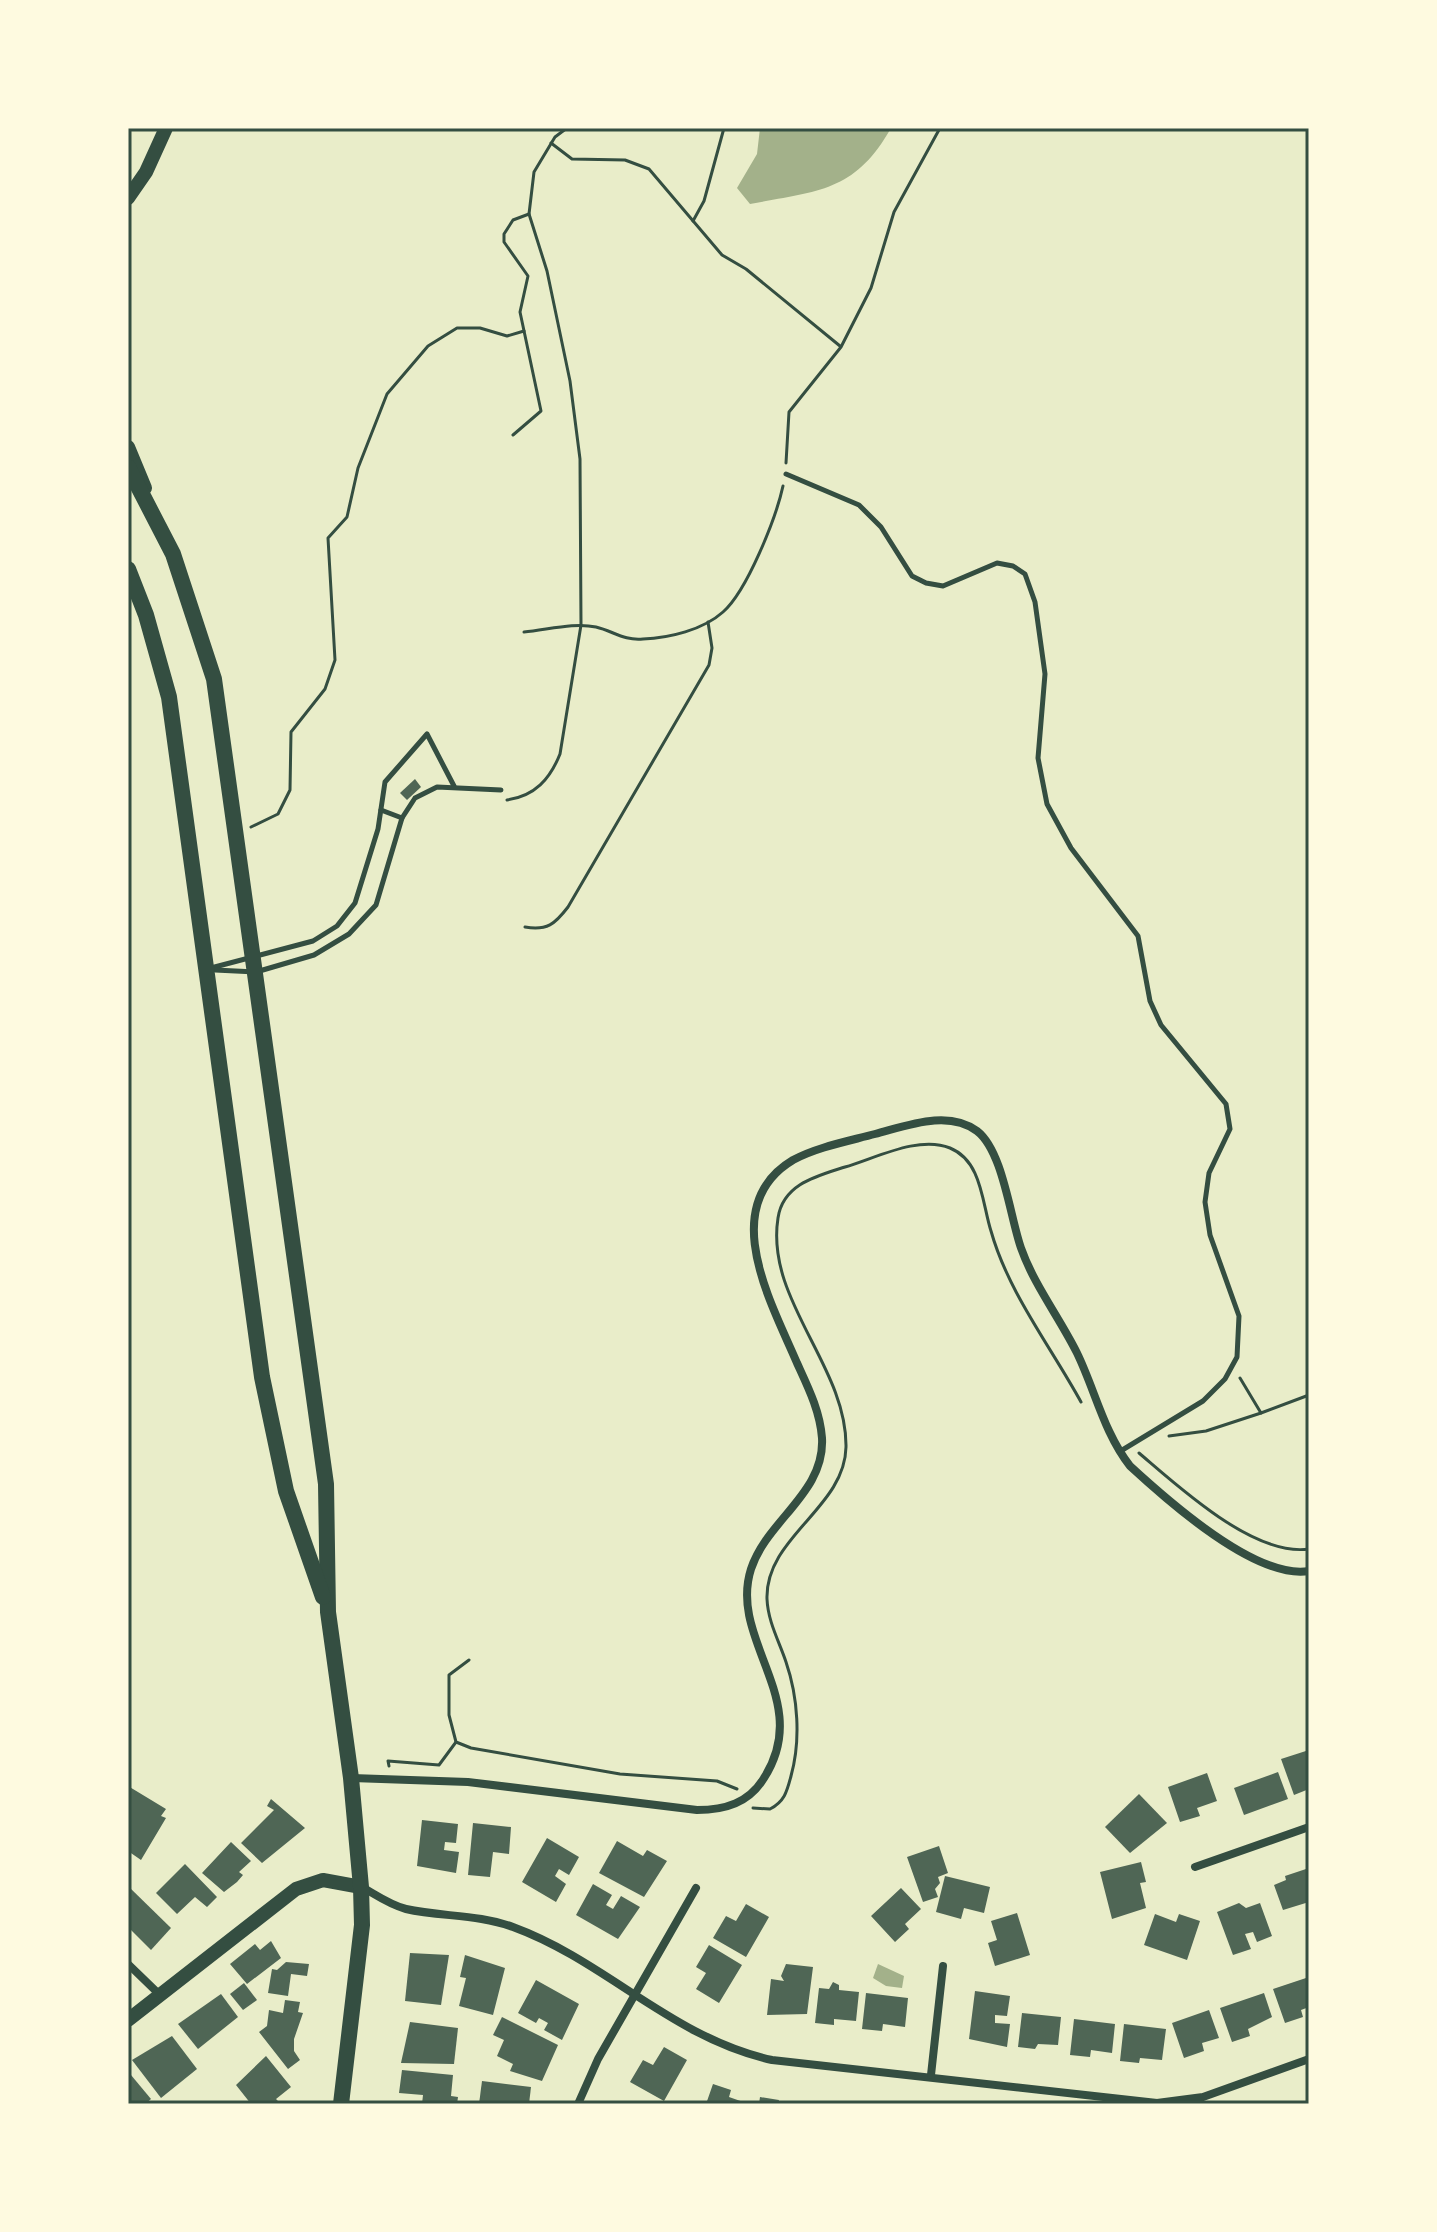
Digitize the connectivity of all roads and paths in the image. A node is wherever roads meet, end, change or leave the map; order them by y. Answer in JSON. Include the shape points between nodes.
{"nodes":[{"id":1,"x":166,"y":128,"type":"edge"},
{"id":2,"x":567,"y":128,"type":"edge"},
{"id":3,"x":724,"y":128,"type":"edge"},
{"id":4,"x":940,"y":128,"type":"edge"},
{"id":5,"x":551,"y":143,"type":"junction"},
{"id":6,"x":128,"y":198,"type":"edge"},
{"id":7,"x":529,"y":214,"type":"junction"},
{"id":8,"x":693,"y":221,"type":"junction"},
{"id":9,"x":524,"y":331,"type":"junction"},
{"id":10,"x":841,"y":347,"type":"junction"},
{"id":11,"x":513,"y":435,"type":"dead end"},
{"id":12,"x":128,"y":447,"type":"edge"},
{"id":13,"x":128,"y":467,"type":"edge"},
{"id":14,"x":786,"y":474,"type":"junction"},
{"id":15,"x":151,"y":508,"type":"junction"},
{"id":16,"x":128,"y":569,"type":"edge"},
{"id":17,"x":708,"y":622,"type":"junction"},
{"id":18,"x":581,"y":625,"type":"junction"},
{"id":19,"x":524,"y":632,"type":"dead end"},
{"id":20,"x":454,"y":786,"type":"junction"},
{"id":21,"x":501,"y":790,"type":"dead end"},
{"id":22,"x":499,"y":801,"type":"dead end"},
{"id":23,"x":381,"y":810,"type":"junction"},
{"id":24,"x":402,"y":818,"type":"junction"},
{"id":25,"x":238,"y":834,"type":"junction"},
{"id":26,"x":525,"y":927,"type":"dead end"},
{"id":27,"x":255,"y":964,"type":"junction"},
{"id":28,"x":206,"y":969,"type":"junction"},
{"id":29,"x":1233,"y":1366,"type":"junction"},
{"id":30,"x":1309,"y":1395,"type":"edge"},
{"id":31,"x":1082,"y":1404,"type":"dead end"},
{"id":32,"x":1261,"y":1413,"type":"junction"},
{"id":33,"x":1147,"y":1436,"type":"junction"},
{"id":34,"x":1131,"y":1446,"type":"junction"},
{"id":35,"x":1119,"y":1452,"type":"junction"},
{"id":36,"x":1309,"y":1549,"type":"edge"},
{"id":37,"x":1309,"y":1571,"type":"edge"},
{"id":38,"x":328,"y":1612,"type":"junction"},
{"id":39,"x":469,"y":1660,"type":"dead end"},
{"id":40,"x":456,"y":1742,"type":"junction"},
{"id":41,"x":351,"y":1778,"type":"junction"},
{"id":42,"x":390,"y":1778,"type":"junction"},
{"id":43,"x":739,"y":1791,"type":"dead end"},
{"id":44,"x":753,"y":1808,"type":"dead end"},
{"id":45,"x":1309,"y":1827,"type":"edge"},
{"id":46,"x":1195,"y":1867,"type":"dead end"},
{"id":47,"x":361,"y":1887,"type":"junction"},
{"id":48,"x":696,"y":1888,"type":"dead end"},
{"id":49,"x":128,"y":1964,"type":"edge"},
{"id":50,"x":943,"y":1966,"type":"dead end"},
{"id":51,"x":160,"y":1995,"type":"junction"},
{"id":52,"x":634,"y":1997,"type":"junction"},
{"id":53,"x":128,"y":2020,"type":"edge"},
{"id":54,"x":1309,"y":2059,"type":"edge"},
{"id":55,"x":931,"y":2075,"type":"junction"},
{"id":56,"x":341,"y":2104,"type":"edge"},
{"id":57,"x":578,"y":2104,"type":"edge"}],
"edges":[{"from":1,"to":6,"type":"street"},
{"from":2,"to":5,"type":"path"},
{"from":3,"to":8,"type":"path","via":[[704,201]]},
{"from":4,"to":10,"type":"path","via":[[894,212],[871,288]]},
{"from":5,"to":7,"type":"path","via":[[534,172]]},
{"from":5,"to":8,"type":"path","via":[[572,159],[638,162]]},
{"from":7,"to":9,"type":"path","via":[[513,220],[504,234],[528,276],[520,312]]},
{"from":7,"to":18,"type":"path","via":[[547,271],[577,417]]},
{"from":8,"to":10,"type":"path","via":[[722,255]]},
{"from":9,"to":11,"type":"path","via":[[541,411]]},
{"from":9,"to":25,"type":"path","via":[[507,336],[466,327],[444,334],[387,394],[358,468],[347,517],[328,538],[335,660],[331,673],[325,689],[291,732],[290,790],[278,814]]},
{"from":10,"to":14,"type":"path","via":[[789,412]]},
{"from":12,"to":15,"type":"street"},
{"from":13,"to":15,"type":"main road"},
{"from":14,"to":17,"type":"path","via":[[735,598]]},
{"from":14,"to":29,"type":"lane","via":[[859,505],[881,527],[912,576],[926,583],[943,586],[997,563],[1020,569],[1030,583],[1045,674],[1038,758],[1047,804],[1071,848],[1138,936],[1150,1001],[1161,1025],[1212,1083],[1230,1116],[1230,1129],[1209,1173],[1205,1202],[1210,1235],[1239,1316],[1240,1345]]},
{"from":15,"to":25,"type":"main road","via":[[189,595],[214,679]]},
{"from":16,"to":28,"type":"main road","via":[[169,697]]},
{"from":17,"to":18,"type":"path","via":[[643,640]]},
{"from":17,"to":26,"type":"path","via":[[709,665],[568,907],[552,925],[541,930]]},
{"from":18,"to":19,"type":"path"},
{"from":18,"to":22,"type":"path","via":[[554,769],[529,795]]},
{"from":20,"to":21,"type":"lane"},
{"from":20,"to":23,"type":"lane","via":[[427,734],[385,782]]},
{"from":20,"to":24,"type":"lane","via":[[437,787],[415,798]]},
{"from":23,"to":24,"type":"lane"},
{"from":23,"to":27,"type":"lane","via":[[355,903],[337,926]]},
{"from":24,"to":27,"type":"lane","via":[[376,905],[358,924],[314,955]]},
{"from":25,"to":27,"type":"main road"},
{"from":27,"to":28,"type":"lane"},
{"from":27,"to":28,"type":"lane"},
{"from":27,"to":38,"type":"main road","via":[[326,1484]]},
{"from":28,"to":38,"type":"main road","via":[[262,1377],[286,1491]]},
{"from":29,"to":32,"type":"path"},
{"from":29,"to":33,"type":"lane","via":[[1203,1401]]},
{"from":30,"to":32,"type":"path"},
{"from":31,"to":44,"type":"path","via":[[999,1255],[976,1177],[960,1153],[940,1145],[916,1146],[823,1174],[786,1196],[778,1217],[781,1265],[842,1409],[846,1450],[835,1483],[788,1543],[770,1578],[768,1611],[794,1690],[795,1764],[785,1797],[770,1809]]},
{"from":32,"to":33,"type":"path","via":[[1206,1431]]},
{"from":33,"to":34,"type":"lane"},
{"from":34,"to":35,"type":"lane"},
{"from":34,"to":36,"type":"path","via":[[1245,1533],[1285,1550]]},
{"from":35,"to":37,"type":"street","via":[[1153,1487],[1250,1559],[1284,1571]]},
{"from":35,"to":42,"type":"street","via":[[1087,1373],[1021,1249],[990,1146],[978,1132],[963,1124],[925,1121],[802,1157],[768,1183],[753,1223],[764,1283],[813,1399],[822,1438],[812,1480],[761,1546],[748,1583],[751,1622],[774,1684],[781,1721],[773,1761],[758,1788],[733,1806],[697,1810],[468,1782]]},
{"from":38,"to":41,"type":"main road"},
{"from":39,"to":40,"type":"path","via":[[449,1675],[449,1715]]},
{"from":40,"to":42,"type":"path","via":[[439,1765],[388,1761]]},
{"from":40,"to":43,"type":"path","via":[[620,1774],[717,1781]]},
{"from":41,"to":42,"type":"street"},
{"from":41,"to":47,"type":"main road"},
{"from":45,"to":46,"type":"street"},
{"from":47,"to":51,"type":"street","via":[[323,1880],[296,1889]]},
{"from":47,"to":52,"type":"street","via":[[407,1909],[513,1927]]},
{"from":47,"to":56,"type":"main road","via":[[362,1925]]},
{"from":48,"to":52,"type":"street"},
{"from":49,"to":51,"type":"street"},
{"from":50,"to":55,"type":"street"},
{"from":51,"to":53,"type":"street"},
{"from":52,"to":55,"type":"street","via":[[714,2044],[754,2057]]},
{"from":52,"to":57,"type":"street"},
{"from":54,"to":55,"type":"street","via":[[1203,2097],[1157,2103]]}]}
